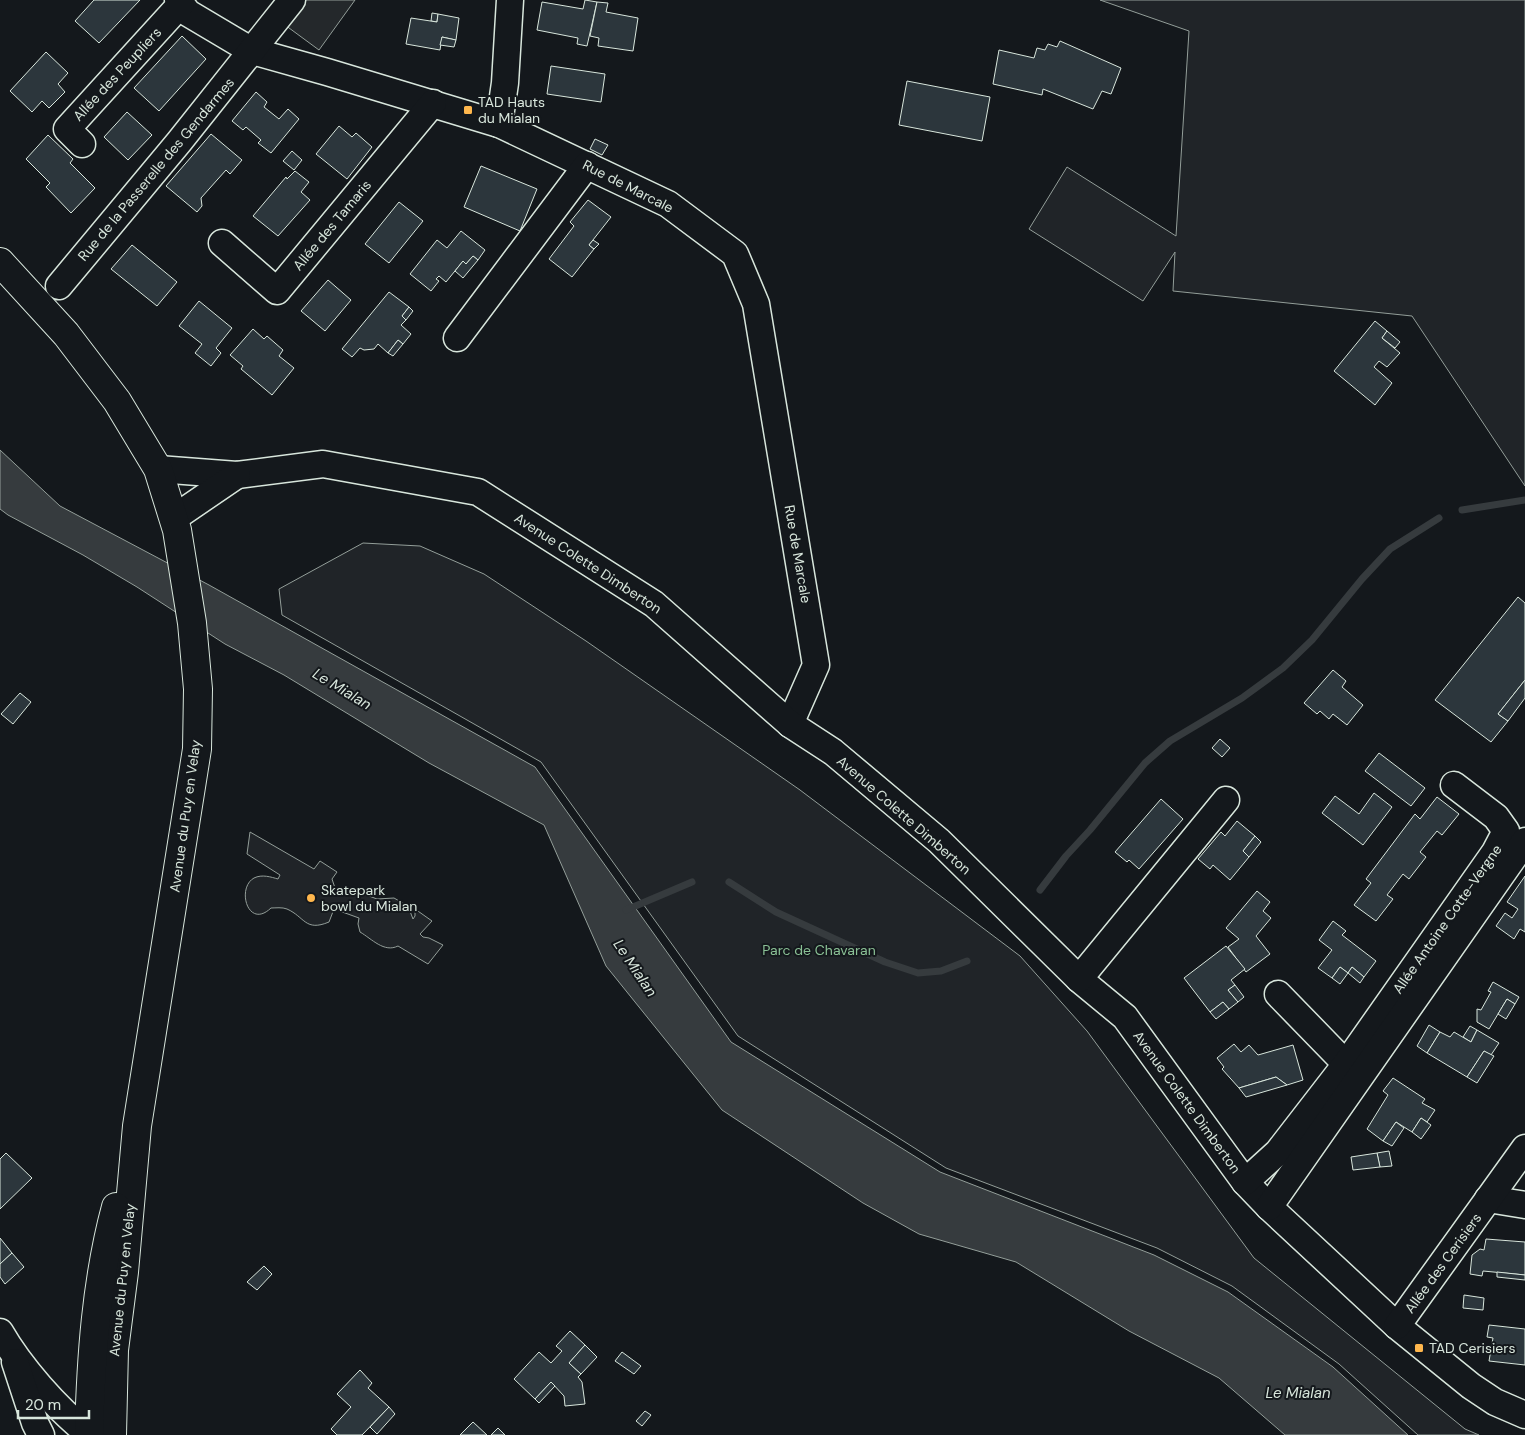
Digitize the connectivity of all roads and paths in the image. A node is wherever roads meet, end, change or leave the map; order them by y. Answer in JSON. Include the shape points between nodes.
{"nodes":[{"id":1,"x":292,"y":0,"type":"edge"},
{"id":2,"x":510,"y":0,"type":"edge"},
{"id":3,"x":180,"y":2,"type":"edge"},
{"id":4,"x":252,"y":51,"type":"junction"},
{"id":5,"x":433,"y":103,"type":"junction"},
{"id":6,"x":499,"y":124,"type":"junction"},
{"id":7,"x":82,"y":144,"type":"dead end"},
{"id":8,"x":587,"y":165,"type":"junction"},
{"id":9,"x":222,"y":243,"type":"dead end"},
{"id":10,"x":0,"y":262,"type":"edge"},
{"id":11,"x":59,"y":286,"type":"dead end"},
{"id":12,"x":457,"y":338,"type":"dead end"},
{"id":13,"x":158,"y":469,"type":"junction"},
{"id":14,"x":238,"y":475,"type":"junction"},
{"id":15,"x":176,"y":524,"type":"junction"},
{"id":16,"x":790,"y":724,"type":"junction"},
{"id":17,"x":1454,"y":785,"type":"dead end"},
{"id":18,"x":1226,"y":800,"type":"dead end"},
{"id":19,"x":1525,"y":841,"type":"edge"},
{"id":20,"x":1079,"y":979,"type":"junction"},
{"id":21,"x":1278,"y":994,"type":"dead end"},
{"id":22,"x":1346,"y":1064,"type":"junction"},
{"id":23,"x":1525,"y":1148,"type":"edge"},
{"id":24,"x":1245,"y":1182,"type":"junction"},
{"id":25,"x":1488,"y":1200,"type":"junction"},
{"id":26,"x":1525,"y":1205,"type":"edge"},
{"id":27,"x":1269,"y":1208,"type":"junction"},
{"id":28,"x":1397,"y":1326,"type":"junction"},
{"id":29,"x":0,"y":1332,"type":"edge"},
{"id":30,"x":13,"y":1355,"type":"junction"},
{"id":31,"x":1525,"y":1415,"type":"edge"},
{"id":32,"x":85,"y":1433,"type":"edge"},
{"id":33,"x":41,"y":1435,"type":"edge"}],
"edges":[{"from":1,"to":4,"type":"street","name":"Rue de la Passerelle des Gendarmes"},
{"from":2,"to":6,"type":"street"},
{"from":3,"to":4,"type":"street","name":"Rue de Marcale","via":[[188,13]]},
{"from":3,"to":7,"type":"street","name":"Allée des Peupliers","via":[[67,129]]},
{"from":4,"to":5,"type":"street","name":"Rue de Marcale"},
{"from":4,"to":11,"type":"street","name":"Rue de la Passerelle des Gendarmes"},
{"from":5,"to":6,"type":"street","name":"Rue de Marcale"},
{"from":5,"to":9,"type":"street","name":"Allée des Tamaris","via":[[277,291]]},
{"from":6,"to":8,"type":"street","name":"Rue de Marcale"},
{"from":8,"to":12,"type":"street"},
{"from":8,"to":16,"type":"street","name":"Rue de Marcale","via":[[668,204],[735,254],[756,304],[816,664]]},
{"from":10,"to":13,"type":"main road","name":"Avenue du Puy en Velay","via":[[66,334],[117,401]]},
{"from":13,"to":14,"type":"street","name":"Avenue Colette Dimberton"},
{"from":13,"to":15,"type":"main road","name":"Avenue du Puy en Velay"},
{"from":14,"to":15,"type":"street","name":"Avenue Colette Dimberton"},
{"from":14,"to":16,"type":"street","name":"Avenue Colette Dimberton","via":[[323,464],[478,492],[654,604]]},
{"from":15,"to":32,"type":"main road","name":"Avenue du Puy en Velay","via":[[192,623],[198,689],[197,749],[137,1126],[110,1227],[92,1354]]},
{"from":16,"to":20,"type":"street","name":"Avenue Colette Dimberton","via":[[832,752],[939,841]]},
{"from":17,"to":22,"type":"street","name":"Allée Antoine Cotte-Vergne","via":[[1496,817],[1506,831],[1495,852]]},
{"from":18,"to":20,"type":"street"},
{"from":19,"to":27,"type":"street"},
{"from":20,"to":24,"type":"street","name":"Avenue Colette Dimberton","via":[[1125,1017]]},
{"from":21,"to":22,"type":"street"},
{"from":22,"to":24,"type":"street","name":"Allée Antoine Cotte-Vergne","via":[[1278,1152]]},
{"from":23,"to":25,"type":"street","name":"Allée des Cerisiers"},
{"from":24,"to":27,"type":"street","name":"Avenue Colette Dimberton"},
{"from":25,"to":26,"type":"street","name":"Allée des Cerisiers"},
{"from":25,"to":28,"type":"street","name":"Allée des Cerisiers"},
{"from":27,"to":28,"type":"street","name":"Avenue Colette Dimberton"},
{"from":28,"to":31,"type":"street","name":"Avenue Colette Dimberton","via":[[1471,1386],[1495,1402]]},
{"from":29,"to":30,"type":"street"},
{"from":30,"to":32,"type":"street"},
{"from":30,"to":33,"type":"street"}]}
